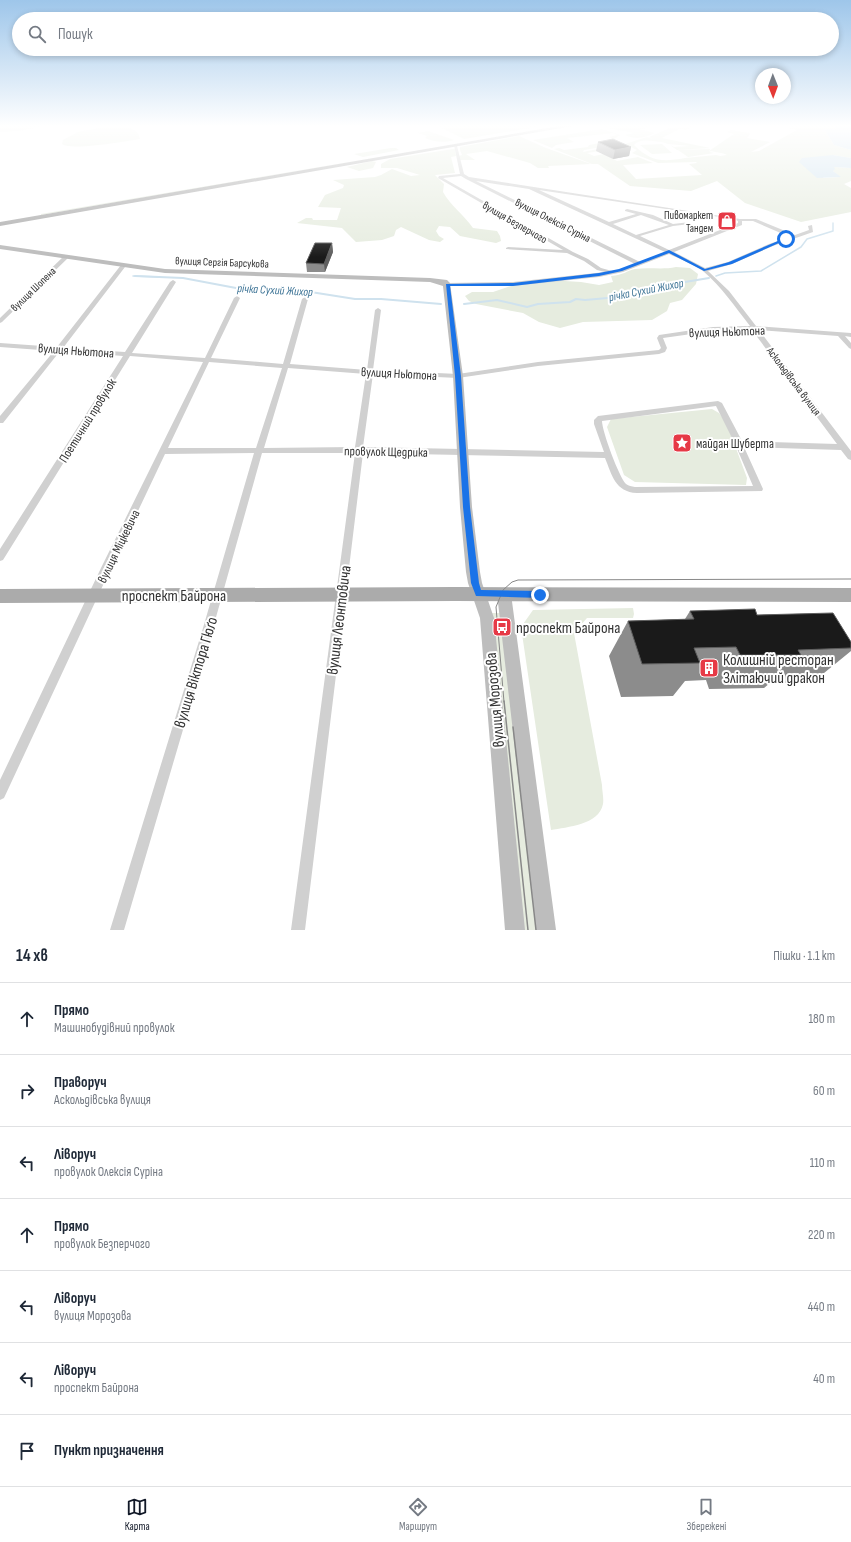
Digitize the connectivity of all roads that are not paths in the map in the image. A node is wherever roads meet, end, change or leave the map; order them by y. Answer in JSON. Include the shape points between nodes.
{"nodes":[{"id":1,"x":308,"y":169,"type":"edge"},
{"id":2,"x":460,"y":169,"type":"edge"},
{"id":3,"x":462,"y":175,"type":"junction"},
{"id":4,"x":467,"y":178,"type":"junction"},
{"id":5,"x":531,"y":188,"type":"junction"},
{"id":6,"x":627,"y":210,"type":"dead end"},
{"id":7,"x":639,"y":214,"type":"junction"},
{"id":8,"x":31,"y":216,"type":"junction"},
{"id":9,"x":0,"y":220,"type":"edge"},
{"id":10,"x":740,"y":220,"type":"junction"},
{"id":11,"x":688,"y":223,"type":"dead end"},
{"id":12,"x":0,"y":224,"type":"edge"},
{"id":13,"x":609,"y":224,"type":"junction"},
{"id":14,"x":673,"y":225,"type":"junction"},
{"id":15,"x":810,"y":226,"type":"dead end"},
{"id":16,"x":636,"y":236,"type":"junction"},
{"id":17,"x":795,"y":237,"type":"junction"},
{"id":18,"x":0,"y":247,"type":"edge"},
{"id":19,"x":508,"y":248,"type":"dead end"},
{"id":20,"x":669,"y":252,"type":"junction"},
{"id":21,"x":571,"y":254,"type":"junction"},
{"id":22,"x":66,"y":257,"type":"junction"},
{"id":23,"x":638,"y":263,"type":"junction"},
{"id":24,"x":123,"y":266,"type":"junction"},
{"id":25,"x":704,"y":270,"type":"junction"},
{"id":26,"x":613,"y":272,"type":"junction"},
{"id":27,"x":173,"y":282,"type":"dead end"},
{"id":28,"x":446,"y":284,"type":"junction"},
{"id":29,"x":237,"y":298,"type":"dead end"},
{"id":30,"x":305,"y":299,"type":"dead end"},
{"id":31,"x":378,"y":310,"type":"dead end"},
{"id":32,"x":0,"y":321,"type":"edge"},
{"id":33,"x":753,"y":328,"type":"junction"},
{"id":34,"x":840,"y":335,"type":"junction"},
{"id":35,"x":851,"y":336,"type":"edge"},
{"id":36,"x":0,"y":345,"type":"edge"},
{"id":37,"x":851,"y":347,"type":"edge"},
{"id":38,"x":59,"y":349,"type":"junction"},
{"id":39,"x":129,"y":354,"type":"junction"},
{"id":40,"x":206,"y":360,"type":"junction"},
{"id":41,"x":286,"y":365,"type":"junction"},
{"id":42,"x":369,"y":372,"type":"junction"},
{"id":43,"x":458,"y":376,"type":"junction"},
{"id":44,"x":0,"y":421,"type":"edge"},
{"id":45,"x":739,"y":444,"type":"junction"},
{"id":46,"x":843,"y":446,"type":"junction"},
{"id":47,"x":259,"y":450,"type":"junction"},
{"id":48,"x":358,"y":450,"type":"junction"},
{"id":49,"x":164,"y":451,"type":"junction"},
{"id":50,"x":463,"y":453,"type":"junction"},
{"id":51,"x":609,"y":455,"type":"junction"},
{"id":52,"x":851,"y":457,"type":"edge"},
{"id":53,"x":0,"y":557,"type":"edge"},
{"id":54,"x":342,"y":594,"type":"junction"},
{"id":55,"x":478,"y":594,"type":"junction"},
{"id":56,"x":504,"y":594,"type":"junction"},
{"id":57,"x":218,"y":595,"type":"junction"},
{"id":58,"x":851,"y":595,"type":"edge"},
{"id":59,"x":0,"y":596,"type":"edge"},
{"id":60,"x":94,"y":596,"type":"junction"},
{"id":61,"x":0,"y":794,"type":"edge"},
{"id":62,"x":116,"y":930,"type":"edge"},
{"id":63,"x":298,"y":930,"type":"edge"},
{"id":64,"x":515,"y":930,"type":"edge"},
{"id":65,"x":546,"y":930,"type":"edge"}],
"edges":[{"from":1,"to":8,"type":"main road"},
{"from":2,"to":3,"type":"street"},
{"from":3,"to":4,"type":"street","name":"вулиця Олексія Суріна"},
{"from":3,"to":21,"type":"street","name":"вулиця Безперчого","via":[[439,177]]},
{"from":4,"to":5,"type":"street"},
{"from":4,"to":23,"type":"street","name":"вулиця Олексія Суріна"},
{"from":5,"to":10,"type":"street"},
{"from":5,"to":13,"type":"street","name":"Аскольдівська вулиця"},
{"from":6,"to":7,"type":"street"},
{"from":7,"to":13,"type":"street"},
{"from":7,"to":14,"type":"street"},
{"from":8,"to":9,"type":"main road"},
{"from":8,"to":12,"type":"main road"},
{"from":10,"to":17,"type":"street","via":[[754,220]]},
{"from":10,"to":20,"type":"street","via":[[740,224]]},
{"from":11,"to":14,"type":"street"},
{"from":13,"to":16,"type":"street","name":"Аскольдівська вулиця"},
{"from":14,"to":16,"type":"street"},
{"from":15,"to":17,"type":"street","via":[[811,231]]},
{"from":16,"to":20,"type":"street","name":"Аскольдівська вулиця"},
{"from":17,"to":25,"type":"street","via":[[730,263]]},
{"from":18,"to":22,"type":"main road","name":"вулиця Сергія Барсукова"},
{"from":19,"to":21,"type":"street","via":[[561,250]]},
{"from":20,"to":23,"type":"street"},
{"from":20,"to":25,"type":"street","name":"Аскольдівська вулиця"},
{"from":21,"to":26,"type":"street","name":"вулиця Безперчого","via":[[598,268]]},
{"from":22,"to":24,"type":"main road","name":"вулиця Сергія Барсукова"},
{"from":22,"to":32,"type":"street","name":"вулиця Шопена"},
{"from":23,"to":26,"type":"street"},
{"from":24,"to":28,"type":"main road","name":"вулиця Сергія Барсукова","via":[[165,272],[422,280]]},
{"from":24,"to":38,"type":"street"},
{"from":25,"to":33,"type":"street","name":"Аскольдівська вулиця","via":[[727,292]]},
{"from":26,"to":28,"type":"street","via":[[513,284]]},
{"from":27,"to":39,"type":"street","name":"Поетичний провулок"},
{"from":28,"to":43,"type":"main road","name":"вулиця Морозова"},
{"from":29,"to":40,"type":"street","name":"вулиця Міцкевича"},
{"from":30,"to":41,"type":"street","name":"вулиця Віктора Гюґо"},
{"from":31,"to":42,"type":"street","name":"вулиця Леонтовича"},
{"from":33,"to":34,"type":"street","name":"вулиця Ньютона"},
{"from":33,"to":43,"type":"street","name":"вулиця Ньютона","via":[[713,329],[665,335],[660,338],[663,351],[658,352],[538,364]]},
{"from":33,"to":46,"type":"street","name":"Аскольдівська вулиця"},
{"from":34,"to":35,"type":"street","name":"вулиця Ньютона"},
{"from":34,"to":37,"type":"street"},
{"from":36,"to":38,"type":"street","name":"вулиця Ньютона"},
{"from":38,"to":39,"type":"street","name":"вулиця Ньютона"},
{"from":38,"to":44,"type":"street"},
{"from":39,"to":40,"type":"street","name":"вулиця Ньютона"},
{"from":39,"to":53,"type":"street","name":"Поетичний провулок"},
{"from":40,"to":41,"type":"street","name":"вулиця Ньютона"},
{"from":40,"to":49,"type":"street","name":"вулиця Міцкевича"},
{"from":41,"to":42,"type":"street","name":"вулиця Ньютона"},
{"from":41,"to":47,"type":"street","name":"вулиця Віктора Гюґо"},
{"from":42,"to":43,"type":"street","name":"вулиця Ньютона"},
{"from":42,"to":48,"type":"street","name":"вулиця Леонтовича"},
{"from":43,"to":50,"type":"main road","name":"вулиця Морозова"},
{"from":45,"to":46,"type":"street"},
{"from":45,"to":51,"type":"street","via":[[718,403],[601,418],[598,424]]},
{"from":45,"to":51,"type":"street","via":[[759,489],[631,490],[621,484]]},
{"from":46,"to":52,"type":"street","name":"Аскольдівська вулиця"},
{"from":47,"to":48,"type":"street","name":"провулок Щедрика"},
{"from":47,"to":49,"type":"street","name":"провулок Щедрика"},
{"from":47,"to":57,"type":"street","name":"вулиця Віктора Гюґо"},
{"from":48,"to":50,"type":"street","name":"провулок Щедрика"},
{"from":48,"to":54,"type":"street","name":"вулиця Леонтовича"},
{"from":49,"to":60,"type":"street","name":"вулиця Міцкевича"},
{"from":50,"to":51,"type":"street","name":"провулок Щедрика"},
{"from":50,"to":55,"type":"main road","name":"вулиця Морозова","via":[[473,572]]},
{"from":54,"to":55,"type":"main road","name":"проспект Байрона"},
{"from":54,"to":57,"type":"main road","name":"проспект Байрона"},
{"from":54,"to":63,"type":"street","name":"вулиця Леонтовича"},
{"from":55,"to":56,"type":"main road","name":"проспект Байрона"},
{"from":55,"to":64,"type":"main road","name":"вулиця Морозова","via":[[487,618]]},
{"from":56,"to":58,"type":"main road","name":"проспект Байрона"},
{"from":56,"to":65,"type":"main road","name":"вулиця Морозова"},
{"from":57,"to":60,"type":"main road","name":"проспект Байрона"},
{"from":57,"to":62,"type":"street","name":"вулиця Віктора Гюґо"},
{"from":59,"to":60,"type":"main road","name":"проспект Байрона"},
{"from":60,"to":61,"type":"street","name":"вулиця Міцкевича"}]}
